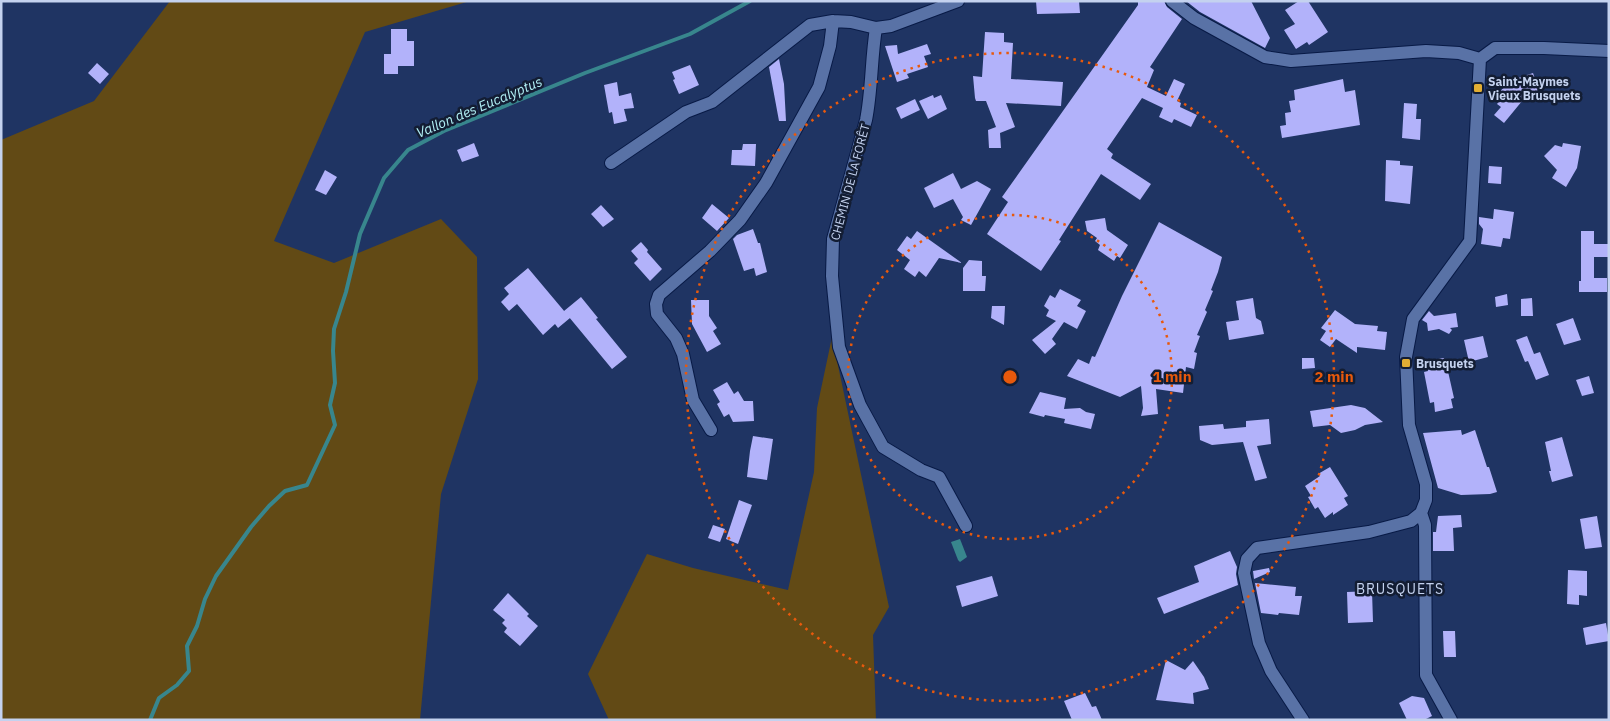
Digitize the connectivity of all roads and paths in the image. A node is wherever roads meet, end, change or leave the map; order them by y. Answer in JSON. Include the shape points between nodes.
{"nodes":[{"id":1,"x":958,"y":1,"type":"edge"},
{"id":2,"x":1172,"y":1,"type":"edge"},
{"id":3,"x":832,"y":21,"type":"junction"},
{"id":4,"x":876,"y":28,"type":"junction"},
{"id":5,"x":1609,"y":51,"type":"edge"},
{"id":6,"x":1480,"y":59,"type":"junction"},
{"id":7,"x":611,"y":163,"type":"dead end"},
{"id":8,"x":711,"y":430,"type":"dead end"},
{"id":9,"x":1422,"y":514,"type":"junction"},
{"id":10,"x":966,"y":526,"type":"dead end"},
{"id":11,"x":1303,"y":720,"type":"edge"},
{"id":12,"x":1451,"y":720,"type":"edge"}],
"edges":[{"from":1,"to":4,"type":"street","via":[[892,26]]},
{"from":2,"to":6,"type":"street","via":[[1194,18],[1266,57],[1291,61],[1426,51],[1459,53]]},
{"from":3,"to":4,"type":"street"},
{"from":3,"to":7,"type":"street","via":[[810,25],[712,102],[686,112]]},
{"from":3,"to":8,"type":"street","via":[[830,46],[819,87],[766,183],[740,220],[659,295],[656,304],[657,314],[676,338],[693,400]]},
{"from":4,"to":10,"type":"street","name":"CHEMIN DE LA FORÊT","via":[[870,103],[833,239],[832,276],[839,347],[860,405],[883,447],[939,477]]},
{"from":5,"to":6,"type":"street","via":[[1495,48]]},
{"from":6,"to":9,"type":"street","via":[[1470,241],[1413,319],[1406,357],[1409,425],[1426,484]]},
{"from":9,"to":11,"type":"street","via":[[1411,521],[1369,532],[1256,548],[1247,559],[1244,573],[1259,643],[1271,671]]},
{"from":9,"to":12,"type":"street","via":[[1425,525],[1426,675]]}]}
